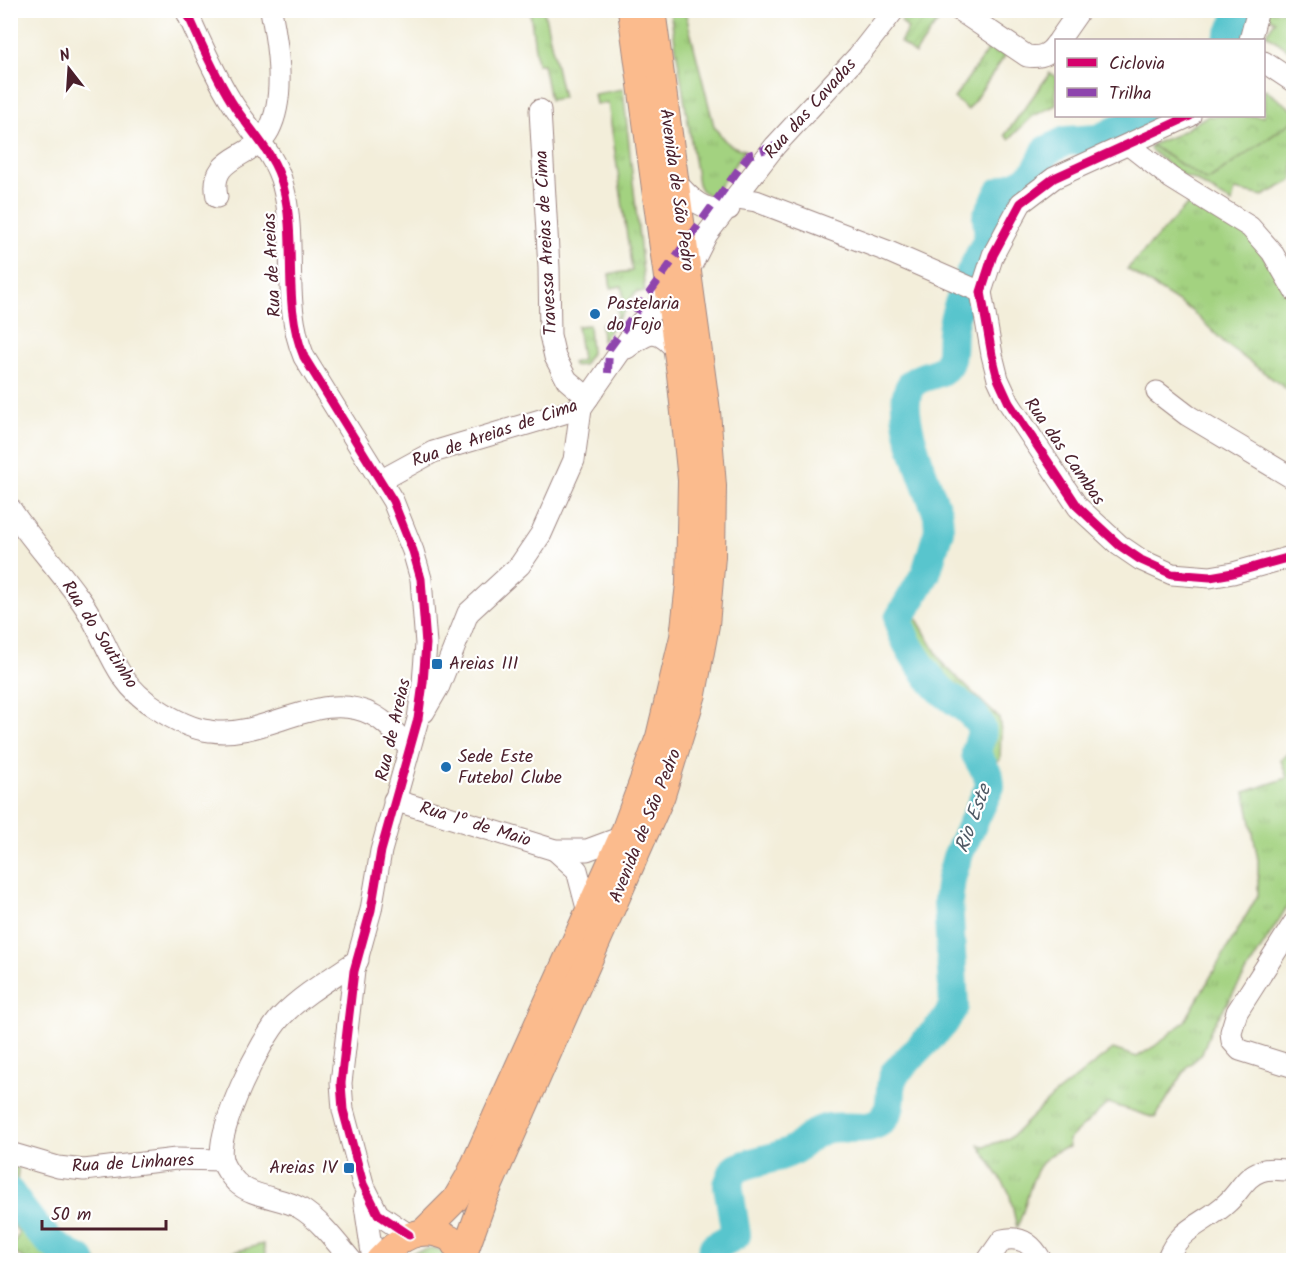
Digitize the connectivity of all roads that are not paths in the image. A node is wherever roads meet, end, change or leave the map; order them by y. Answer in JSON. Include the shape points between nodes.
{"nodes":[{"id":1,"x":186,"y":10,"type":"edge"},
{"id":2,"x":271,"y":10,"type":"edge"},
{"id":3,"x":631,"y":10,"type":"edge"},
{"id":4,"x":652,"y":10,"type":"edge"},
{"id":5,"x":894,"y":10,"type":"edge"},
{"id":6,"x":959,"y":10,"type":"edge"},
{"id":7,"x":1080,"y":10,"type":"edge"},
{"id":8,"x":1258,"y":10,"type":"edge"},
{"id":9,"x":1060,"y":39,"type":"edge"},
{"id":10,"x":1250,"y":39,"type":"edge"},
{"id":11,"x":1055,"y":45,"type":"edge"},
{"id":12,"x":1265,"y":63,"type":"edge"},
{"id":13,"x":1293,"y":82,"type":"edge"},
{"id":14,"x":540,"y":110,"type":"dead end"},
{"id":15,"x":1188,"y":117,"type":"edge"},
{"id":16,"x":261,"y":142,"type":"junction"},
{"id":17,"x":1129,"y":145,"type":"junction"},
{"id":18,"x":674,"y":180,"type":"junction"},
{"id":19,"x":217,"y":197,"type":"dead end"},
{"id":20,"x":733,"y":203,"type":"junction"},
{"id":21,"x":677,"y":279,"type":"junction"},
{"id":22,"x":1293,"y":290,"type":"edge"},
{"id":23,"x":981,"y":292,"type":"junction"},
{"id":24,"x":624,"y":350,"type":"junction"},
{"id":25,"x":676,"y":350,"type":"junction"},
{"id":26,"x":1157,"y":392,"type":"dead end"},
{"id":27,"x":585,"y":403,"type":"junction"},
{"id":28,"x":1293,"y":479,"type":"edge"},
{"id":29,"x":380,"y":481,"type":"junction"},
{"id":30,"x":10,"y":507,"type":"edge"},
{"id":31,"x":1293,"y":556,"type":"edge"},
{"id":32,"x":417,"y":719,"type":"junction"},
{"id":33,"x":409,"y":748,"type":"junction"},
{"id":34,"x":394,"y":800,"type":"junction"},
{"id":35,"x":622,"y":837,"type":"junction"},
{"id":36,"x":555,"y":850,"type":"junction"},
{"id":37,"x":588,"y":912,"type":"junction"},
{"id":38,"x":1293,"y":924,"type":"edge"},
{"id":39,"x":358,"y":960,"type":"junction"},
{"id":40,"x":1293,"y":1067,"type":"edge"},
{"id":41,"x":10,"y":1153,"type":"edge"},
{"id":42,"x":222,"y":1160,"type":"junction"},
{"id":43,"x":1293,"y":1170,"type":"edge"},
{"id":44,"x":363,"y":1184,"type":"junction"},
{"id":45,"x":417,"y":1233,"type":"junction"},
{"id":46,"x":464,"y":1259,"type":"edge"},
{"id":47,"x":351,"y":1260,"type":"edge"},
{"id":48,"x":373,"y":1260,"type":"edge"},
{"id":49,"x":378,"y":1260,"type":"edge"},
{"id":50,"x":988,"y":1260,"type":"edge"},
{"id":51,"x":1041,"y":1260,"type":"edge"},
{"id":52,"x":1167,"y":1260,"type":"edge"}],
"edges":[{"from":1,"to":16,"type":"street","name":"Rua de Areias","via":[[226,93]]},
{"from":2,"to":16,"type":"street","via":[[276,46],[276,102],[274,118]]},
{"from":3,"to":21,"type":"main road","name":"Avenida de São Pedro"},
{"from":4,"to":18,"type":"main road","name":"Avenida de São Pedro"},
{"from":5,"to":20,"type":"street","name":"Rua das Cavadas","via":[[858,56],[775,146]]},
{"from":6,"to":11,"type":"street","via":[[1027,56],[1046,55]]},
{"from":7,"to":9,"type":"street"},
{"from":8,"to":10,"type":"street"},
{"from":12,"to":13,"type":"street"},
{"from":14,"to":27,"type":"street","name":"Travessa Areias de Cima","via":[[550,335],[564,375]]},
{"from":15,"to":17,"type":"street"},
{"from":16,"to":19,"type":"street","via":[[218,172],[214,180]]},
{"from":16,"to":29,"type":"street","name":"Rua de Areias","via":[[277,168],[287,206],[290,306],[296,339]]},
{"from":17,"to":22,"type":"street","via":[[1171,178],[1250,227],[1268,246]]},
{"from":17,"to":23,"type":"street","via":[[1054,178],[1021,203],[993,255]]},
{"from":18,"to":20,"type":"street","via":[[698,205],[713,210]]},
{"from":18,"to":21,"type":"main road","name":"Avenida de São Pedro"},
{"from":20,"to":21,"type":"street","name":"Rua das Cavadas","via":[[706,234]]},
{"from":20,"to":23,"type":"street","via":[[756,201]]},
{"from":21,"to":24,"type":"street","name":"Rua de Areias de Cima","via":[[662,302],[641,322]]},
{"from":21,"to":25,"type":"main road","name":"Avenida de São Pedro"},
{"from":21,"to":46,"type":"main road","name":"Avenida de São Pedro","via":[[707,411],[713,486],[706,625],[693,694],[666,785],[643,843],[488,1189]]},
{"from":23,"to":31,"type":"street","name":"Rua das Cambas","via":[[998,379],[1009,403],[1078,507],[1119,545],[1158,569],[1191,577],[1233,573]]},
{"from":24,"to":25,"type":"street","name":"Rua de Areias de Cima","via":[[655,333],[666,338]]},
{"from":24,"to":27,"type":"street","name":"Rua de Areias de Cima"},
{"from":25,"to":35,"type":"main road","name":"Avenida de São Pedro","via":[[691,480],[689,584],[672,687],[655,748]]},
{"from":26,"to":28,"type":"street"},
{"from":27,"to":29,"type":"street","name":"Rua de Areias de Cima","via":[[433,452]]},
{"from":27,"to":32,"type":"street","via":[[574,460],[541,534],[520,565],[468,613],[439,686]]},
{"from":29,"to":32,"type":"street","name":"Rua de Areias","via":[[404,524],[421,579],[426,644]]},
{"from":30,"to":33,"type":"street","name":"Rua do Soutinho","via":[[39,551],[81,599],[123,677],[154,707],[209,732],[230,732],[323,707],[350,707],[375,715]]},
{"from":32,"to":33,"type":"street","name":"Rua de Areias"},
{"from":33,"to":34,"type":"street","name":"Rua de Areias"},
{"from":34,"to":36,"type":"street","name":"Rua 1º de Maio"},
{"from":34,"to":39,"type":"street","name":"Rua de Areias"},
{"from":35,"to":36,"type":"street","name":"Rua 1º de Maio","via":[[587,850]]},
{"from":35,"to":37,"type":"main road","name":"Avenida de São Pedro"},
{"from":36,"to":37,"type":"street","name":"Rua 1º de Maio","via":[[577,870]]},
{"from":37,"to":45,"type":"main road","name":"Avenida de São Pedro","via":[[469,1176],[448,1209]]},
{"from":38,"to":40,"type":"street","via":[[1237,1012],[1231,1032],[1232,1041],[1240,1050]]},
{"from":39,"to":42,"type":"street","via":[[282,1016],[266,1036],[228,1120],[221,1146]]},
{"from":39,"to":44,"type":"street","name":"Rua de Areias","via":[[341,1083],[343,1110]]},
{"from":41,"to":42,"type":"street","name":"Rua de Linhares","via":[[84,1170],[176,1159]]},
{"from":42,"to":47,"type":"street","via":[[243,1187],[310,1215]]},
{"from":43,"to":52,"type":"street","via":[[1266,1169],[1254,1174],[1224,1206],[1186,1232]]},
{"from":44,"to":45,"type":"street","name":"Rua de Areias","via":[[378,1214]]},
{"from":44,"to":48,"type":"street","name":"Rua de Areias"},
{"from":45,"to":46,"type":"main road","name":"Avenida de São Pedro","via":[[451,1239]]},
{"from":45,"to":49,"type":"main road","name":"Avenida de São Pedro"},
{"from":50,"to":51,"type":"street","via":[[1002,1240],[1016,1238],[1031,1246]]}]}
